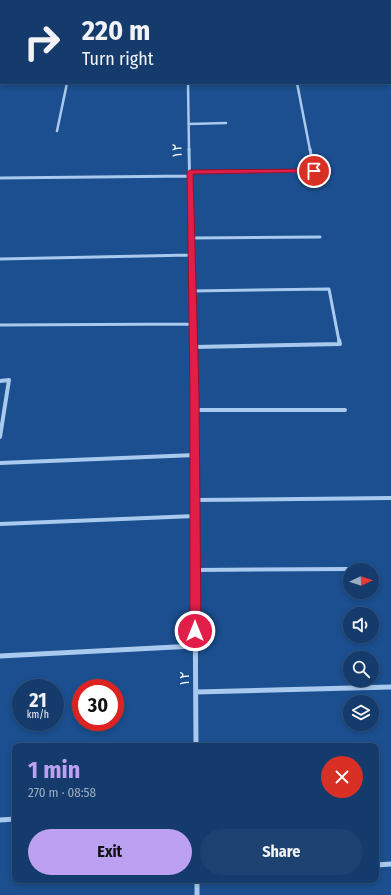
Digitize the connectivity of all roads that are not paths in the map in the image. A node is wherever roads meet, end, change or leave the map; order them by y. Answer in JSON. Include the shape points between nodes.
{"nodes":[{"id":1,"x":67,"y":84,"type":"edge"},
{"id":2,"x":188,"y":84,"type":"edge"},
{"id":3,"x":297,"y":84,"type":"edge"},
{"id":4,"x":226,"y":123,"type":"dead end"},
{"id":5,"x":189,"y":124,"type":"junction"},
{"id":6,"x":56,"y":131,"type":"dead end"},
{"id":7,"x":190,"y":174,"type":"junction"},
{"id":8,"x":0,"y":178,"type":"edge"},
{"id":9,"x":191,"y":238,"type":"junction"},
{"id":10,"x":320,"y":238,"type":"dead end"},
{"id":11,"x":191,"y":255,"type":"junction"},
{"id":12,"x":0,"y":259,"type":"edge"},
{"id":13,"x":192,"y":291,"type":"junction"},
{"id":14,"x":193,"y":324,"type":"junction"},
{"id":15,"x":0,"y":325,"type":"edge"},
{"id":16,"x":193,"y":347,"type":"junction"},
{"id":17,"x":0,"y":381,"type":"edge"},
{"id":18,"x":194,"y":410,"type":"junction"},
{"id":19,"x":345,"y":410,"type":"dead end"},
{"id":20,"x":0,"y":437,"type":"edge"},
{"id":21,"x":195,"y":455,"type":"junction"},
{"id":22,"x":0,"y":463,"type":"edge"},
{"id":23,"x":391,"y":498,"type":"edge"},
{"id":24,"x":195,"y":500,"type":"junction"},
{"id":25,"x":195,"y":516,"type":"junction"},
{"id":26,"x":0,"y":524,"type":"edge"},
{"id":27,"x":343,"y":569,"type":"edge"},
{"id":28,"x":195,"y":570,"type":"junction"},
{"id":29,"x":195,"y":646,"type":"junction"},
{"id":30,"x":0,"y":656,"type":"edge"},
{"id":31,"x":391,"y":687,"type":"edge"},
{"id":32,"x":196,"y":692,"type":"junction"},
{"id":33,"x":196,"y":743,"type":"edge"},
{"id":34,"x":12,"y":819,"type":"edge"},
{"id":35,"x":0,"y":820,"type":"edge"},
{"id":36,"x":391,"y":864,"type":"edge"},
{"id":37,"x":379,"y":865,"type":"edge"},
{"id":38,"x":197,"y":883,"type":"edge"},
{"id":39,"x":197,"y":895,"type":"edge"}],
"edges":[{"from":1,"to":6,"type":"street"},
{"from":2,"to":5,"type":"street","name":"۱۲"},
{"from":3,"to":7,"type":"street","via":[[314,171]]},
{"from":4,"to":5,"type":"street"},
{"from":5,"to":7,"type":"street","name":"۱۲"},
{"from":7,"to":8,"type":"street"},
{"from":7,"to":9,"type":"street","name":"۱۲"},
{"from":9,"to":10,"type":"street"},
{"from":9,"to":11,"type":"street","name":"۱۲"},
{"from":11,"to":12,"type":"street"},
{"from":11,"to":13,"type":"street","name":"۱۲"},
{"from":13,"to":14,"type":"street","name":"۱۲"},
{"from":13,"to":16,"type":"street","via":[[329,289],[340,344]]},
{"from":14,"to":15,"type":"street"},
{"from":14,"to":16,"type":"street","name":"۱۲"},
{"from":16,"to":18,"type":"street","name":"۱۲"},
{"from":17,"to":20,"type":"street","via":[[9,380]]},
{"from":18,"to":19,"type":"street"},
{"from":18,"to":21,"type":"street","name":"۱۲"},
{"from":21,"to":22,"type":"street"},
{"from":21,"to":24,"type":"street","name":"۱۲"},
{"from":23,"to":24,"type":"street"},
{"from":24,"to":25,"type":"street","name":"۱۲"},
{"from":25,"to":26,"type":"street"},
{"from":25,"to":28,"type":"street","name":"۱۲"},
{"from":27,"to":28,"type":"street"},
{"from":28,"to":29,"type":"street","name":"۱۲"},
{"from":29,"to":30,"type":"street"},
{"from":29,"to":32,"type":"street","name":"۱۲"},
{"from":31,"to":32,"type":"street"},
{"from":32,"to":33,"type":"street","name":"۱۲"},
{"from":34,"to":35,"type":"street"},
{"from":36,"to":37,"type":"street"},
{"from":38,"to":39,"type":"street"}]}
